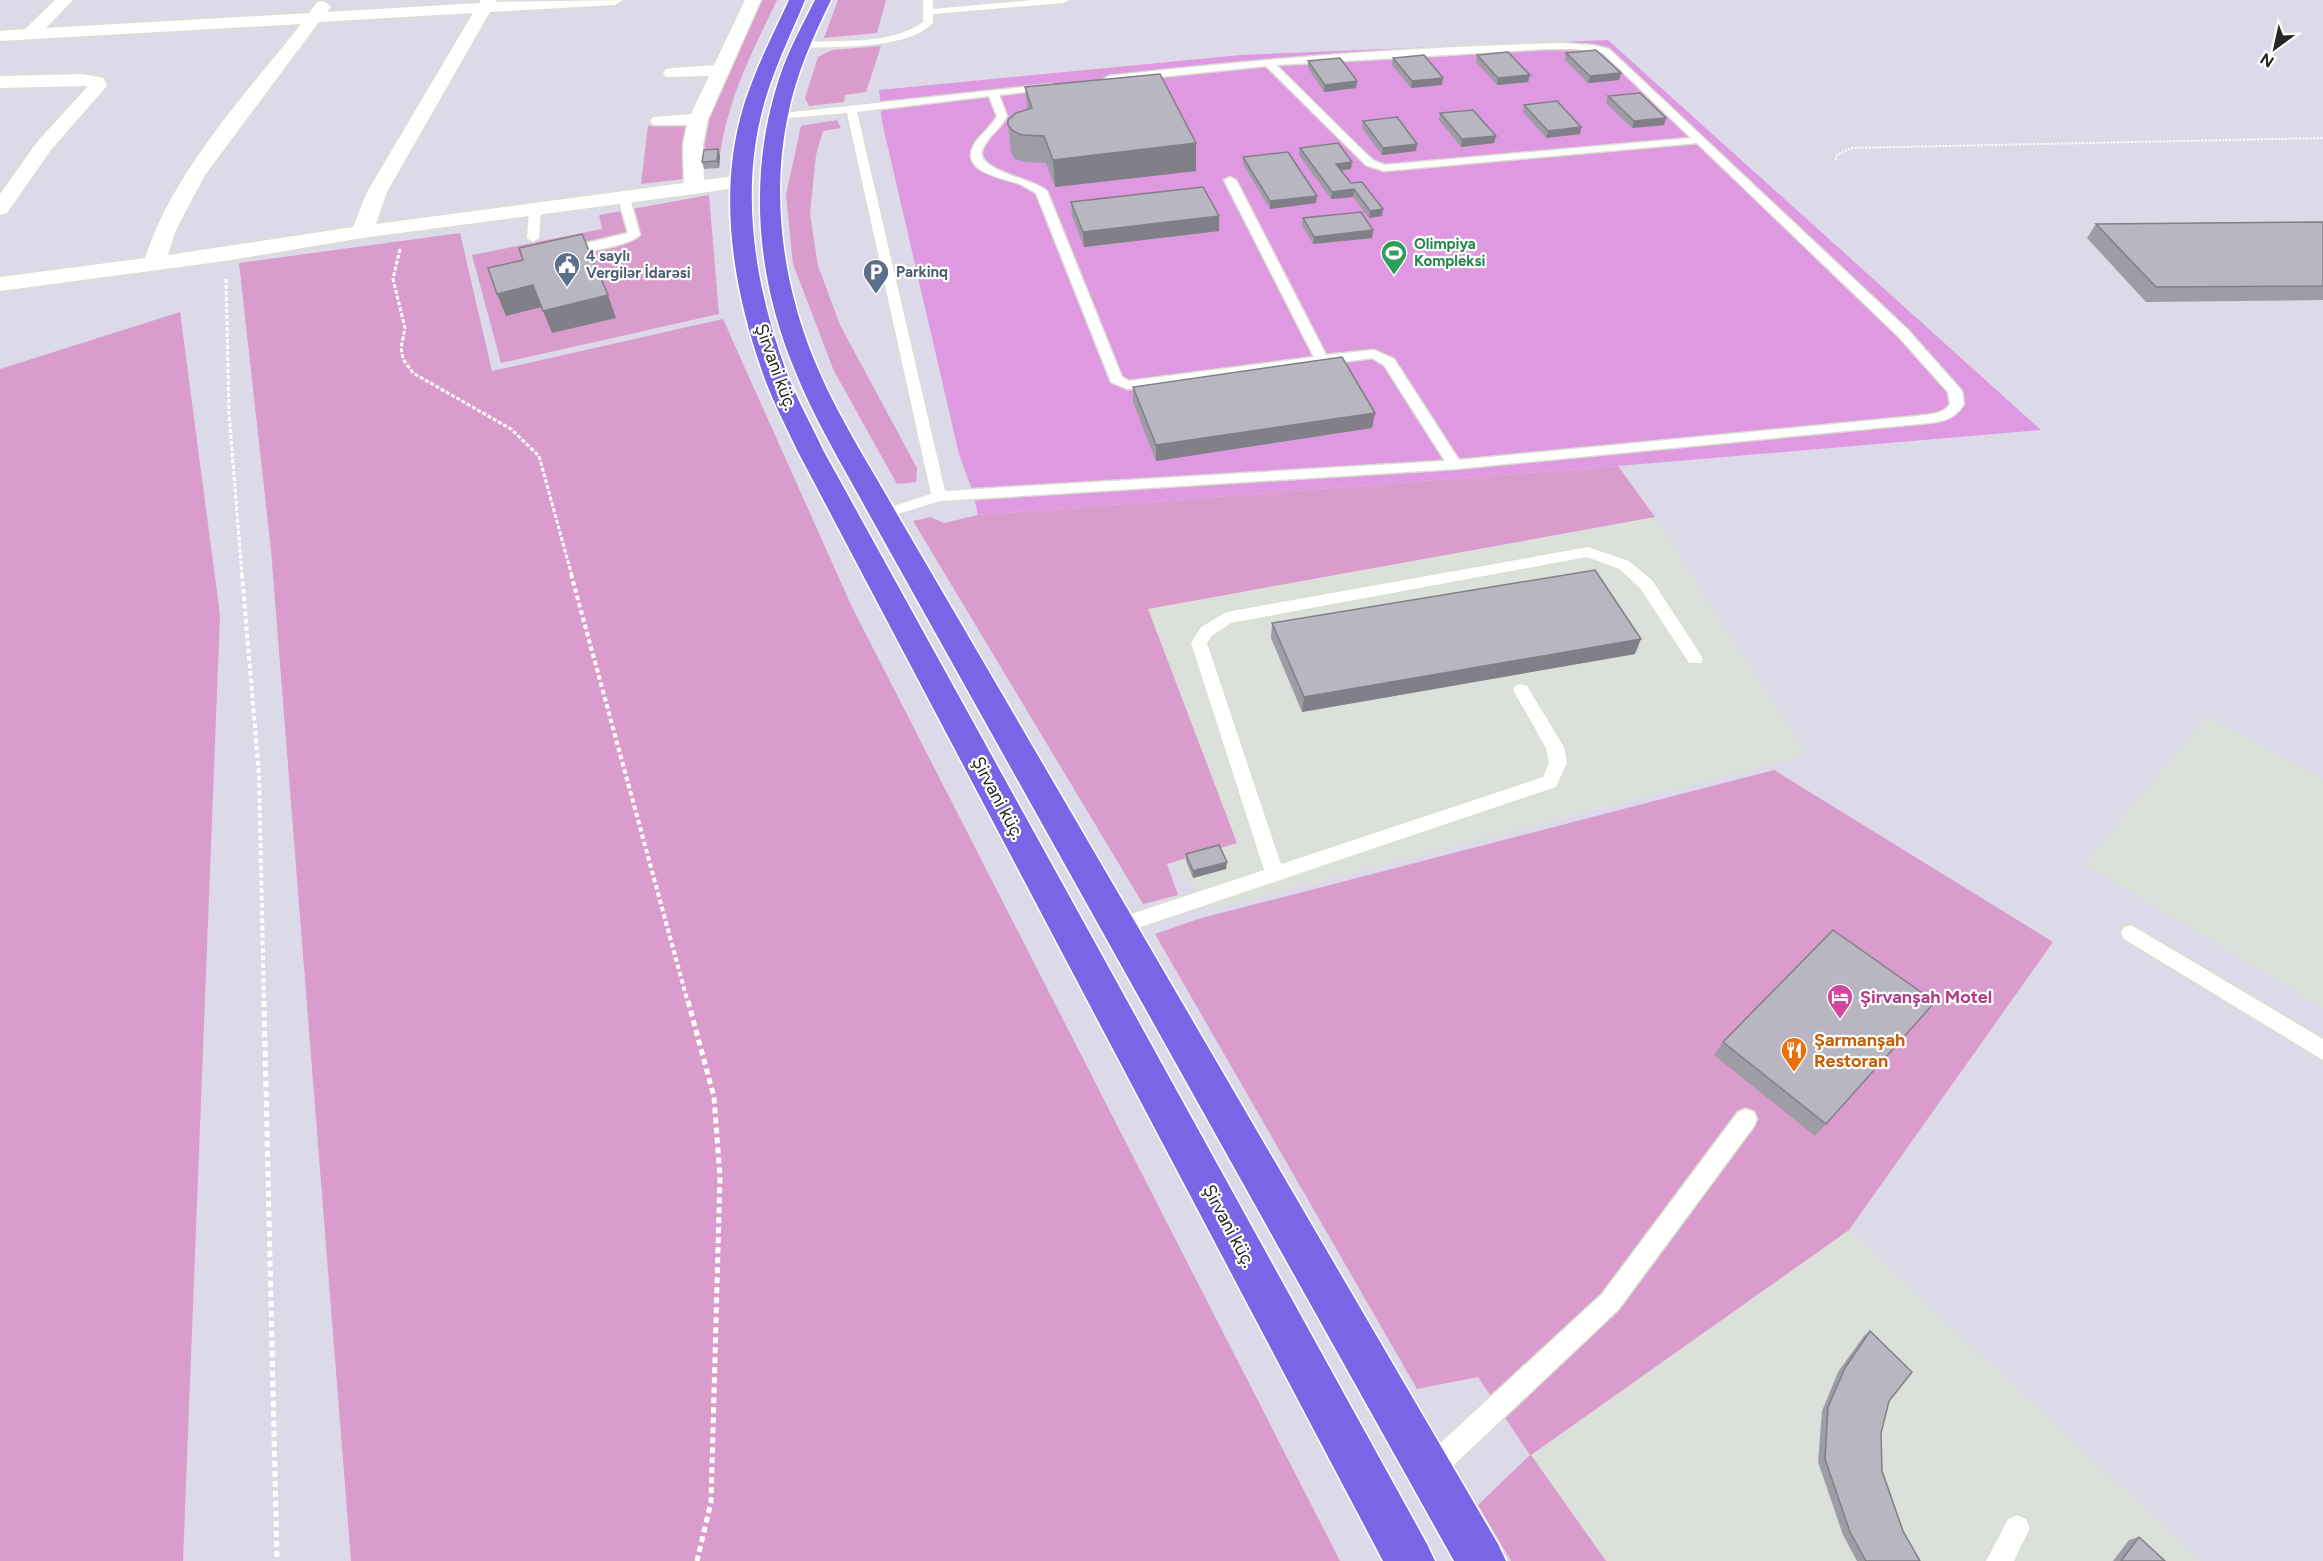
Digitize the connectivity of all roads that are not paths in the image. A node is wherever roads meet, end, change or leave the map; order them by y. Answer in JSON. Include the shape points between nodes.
{"nodes":[{"id":1,"x":64,"y":0,"type":"edge"},
{"id":2,"x":328,"y":0,"type":"edge"},
{"id":3,"x":615,"y":0,"type":"edge"},
{"id":4,"x":753,"y":0,"type":"edge"},
{"id":5,"x":797,"y":0,"type":"edge"},
{"id":6,"x":823,"y":0,"type":"edge"},
{"id":7,"x":928,"y":0,"type":"edge"},
{"id":8,"x":1064,"y":0,"type":"edge"},
{"id":9,"x":486,"y":4,"type":"edge"},
{"id":10,"x":928,"y":12,"type":"junction"},
{"id":11,"x":313,"y":18,"type":"junction"},
{"id":12,"x":61,"y":33,"type":"junction"},
{"id":13,"x":30,"y":34,"type":"junction"},
{"id":14,"x":0,"y":36,"type":"edge"},
{"id":15,"x":802,"y":45,"type":"junction"},
{"id":16,"x":1268,"y":63,"type":"junction"},
{"id":17,"x":721,"y":70,"type":"junction"},
{"id":18,"x":672,"y":73,"type":"dead end"},
{"id":19,"x":1094,"y":81,"type":"edge"},
{"id":20,"x":4,"y":82,"type":"edge"},
{"id":21,"x":1060,"y":85,"type":"edge"},
{"id":22,"x":993,"y":93,"type":"junction"},
{"id":23,"x":851,"y":110,"type":"junction"},
{"id":24,"x":778,"y":116,"type":"junction"},
{"id":25,"x":698,"y":118,"type":"junction"},
{"id":26,"x":660,"y":121,"type":"dead end"},
{"id":27,"x":1700,"y":140,"type":"junction"},
{"id":28,"x":1230,"y":180,"type":"dead end"},
{"id":29,"x":742,"y":181,"type":"junction"},
{"id":30,"x":694,"y":188,"type":"junction"},
{"id":31,"x":624,"y":198,"type":"junction"},
{"id":32,"x":0,"y":209,"type":"edge"},
{"id":33,"x":535,"y":210,"type":"junction"},
{"id":34,"x":362,"y":232,"type":"junction"},
{"id":35,"x":533,"y":237,"type":"dead end"},
{"id":36,"x":551,"y":255,"type":"edge"},
{"id":37,"x":155,"y":262,"type":"junction"},
{"id":38,"x":0,"y":284,"type":"edge"},
{"id":39,"x":1322,"y":359,"type":"junction"},
{"id":40,"x":1455,"y":465,"type":"junction"},
{"id":41,"x":939,"y":495,"type":"junction"},
{"id":42,"x":883,"y":514,"type":"junction"},
{"id":43,"x":1695,"y":659,"type":"dead end"},
{"id":44,"x":1521,"y":690,"type":"dead end"},
{"id":45,"x":1275,"y":874,"type":"junction"},
{"id":46,"x":1120,"y":926,"type":"junction"},
{"id":47,"x":2131,"y":933,"type":"dead end"},
{"id":48,"x":2323,"y":1050,"type":"edge"},
{"id":49,"x":1746,"y":1119,"type":"dead end"},
{"id":50,"x":1430,"y":1470,"type":"junction"},
{"id":51,"x":2018,"y":1528,"type":"dead end"},
{"id":52,"x":1410,"y":1561,"type":"edge"},
{"id":53,"x":1481,"y":1561,"type":"edge"},
{"id":54,"x":2000,"y":1561,"type":"edge"}],
"edges":[{"from":1,"to":13,"type":"street"},
{"from":2,"to":11,"type":"street"},
{"from":3,"to":9,"type":"street"},
{"from":4,"to":17,"type":"street"},
{"from":5,"to":29,"type":"highway","name":"Şirvani küç.","via":[[750,120]]},
{"from":6,"to":15,"type":"highway"},
{"from":7,"to":10,"type":"lane"},
{"from":8,"to":10,"type":"lane"},
{"from":9,"to":11,"type":"street"},
{"from":9,"to":34,"type":"street","via":[[377,192]]},
{"from":10,"to":15,"type":"lane","via":[[928,22],[921,30],[904,36]]},
{"from":11,"to":12,"type":"street"},
{"from":11,"to":37,"type":"street","via":[[195,174],[165,230]]},
{"from":12,"to":13,"type":"street"},
{"from":12,"to":20,"type":"street"},
{"from":13,"to":14,"type":"street"},
{"from":15,"to":24,"type":"highway"},
{"from":16,"to":19,"type":"lane"},
{"from":16,"to":27,"type":"lane","via":[[1569,46],[1596,48],[1612,56]]},
{"from":16,"to":27,"type":"lane","via":[[1365,158],[1384,168]]},
{"from":17,"to":18,"type":"street"},
{"from":17,"to":25,"type":"street"},
{"from":20,"to":32,"type":"street","via":[[83,80],[97,82],[98,86],[45,146]]},
{"from":21,"to":22,"type":"lane"},
{"from":22,"to":23,"type":"lane"},
{"from":22,"to":39,"type":"lane","via":[[1002,116],[998,127],[977,147],[976,158],[980,165],[997,174],[1041,191],[1116,379],[1127,385],[1148,384]]},
{"from":23,"to":24,"type":"lane"},
{"from":23,"to":41,"type":"lane"},
{"from":24,"to":42,"type":"highway","via":[[770,218],[773,254],[789,319],[818,395]]},
{"from":25,"to":26,"type":"street"},
{"from":25,"to":30,"type":"street","via":[[693,145]]},
{"from":27,"to":40,"type":"lane","via":[[1903,333],[1955,391],[1957,404],[1952,412],[1918,420]]},
{"from":28,"to":39,"type":"lane"},
{"from":29,"to":30,"type":"street"},
{"from":29,"to":52,"type":"highway","name":"Şirvani küç.","via":[[745,257],[759,324],[774,371],[810,450]]},
{"from":30,"to":31,"type":"street"},
{"from":31,"to":33,"type":"street"},
{"from":31,"to":36,"type":"lane","via":[[634,235]]},
{"from":33,"to":34,"type":"street"},
{"from":33,"to":35,"type":"lane"},
{"from":34,"to":37,"type":"street"},
{"from":37,"to":38,"type":"street"},
{"from":39,"to":40,"type":"lane","via":[[1374,354],[1389,362]]},
{"from":40,"to":41,"type":"lane"},
{"from":41,"to":42,"type":"lane"},
{"from":42,"to":46,"type":"highway"},
{"from":43,"to":45,"type":"lane","via":[[1646,584],[1624,566],[1588,552],[1226,618],[1207,631],[1199,643]]},
{"from":44,"to":45,"type":"lane","via":[[1555,747],[1558,763],[1550,782]]},
{"from":45,"to":46,"type":"lane"},
{"from":46,"to":50,"type":"highway"},
{"from":47,"to":48,"type":"lane"},
{"from":49,"to":50,"type":"lane","via":[[1610,1302]]},
{"from":50,"to":53,"type":"highway"},
{"from":51,"to":54,"type":"lane"}]}
